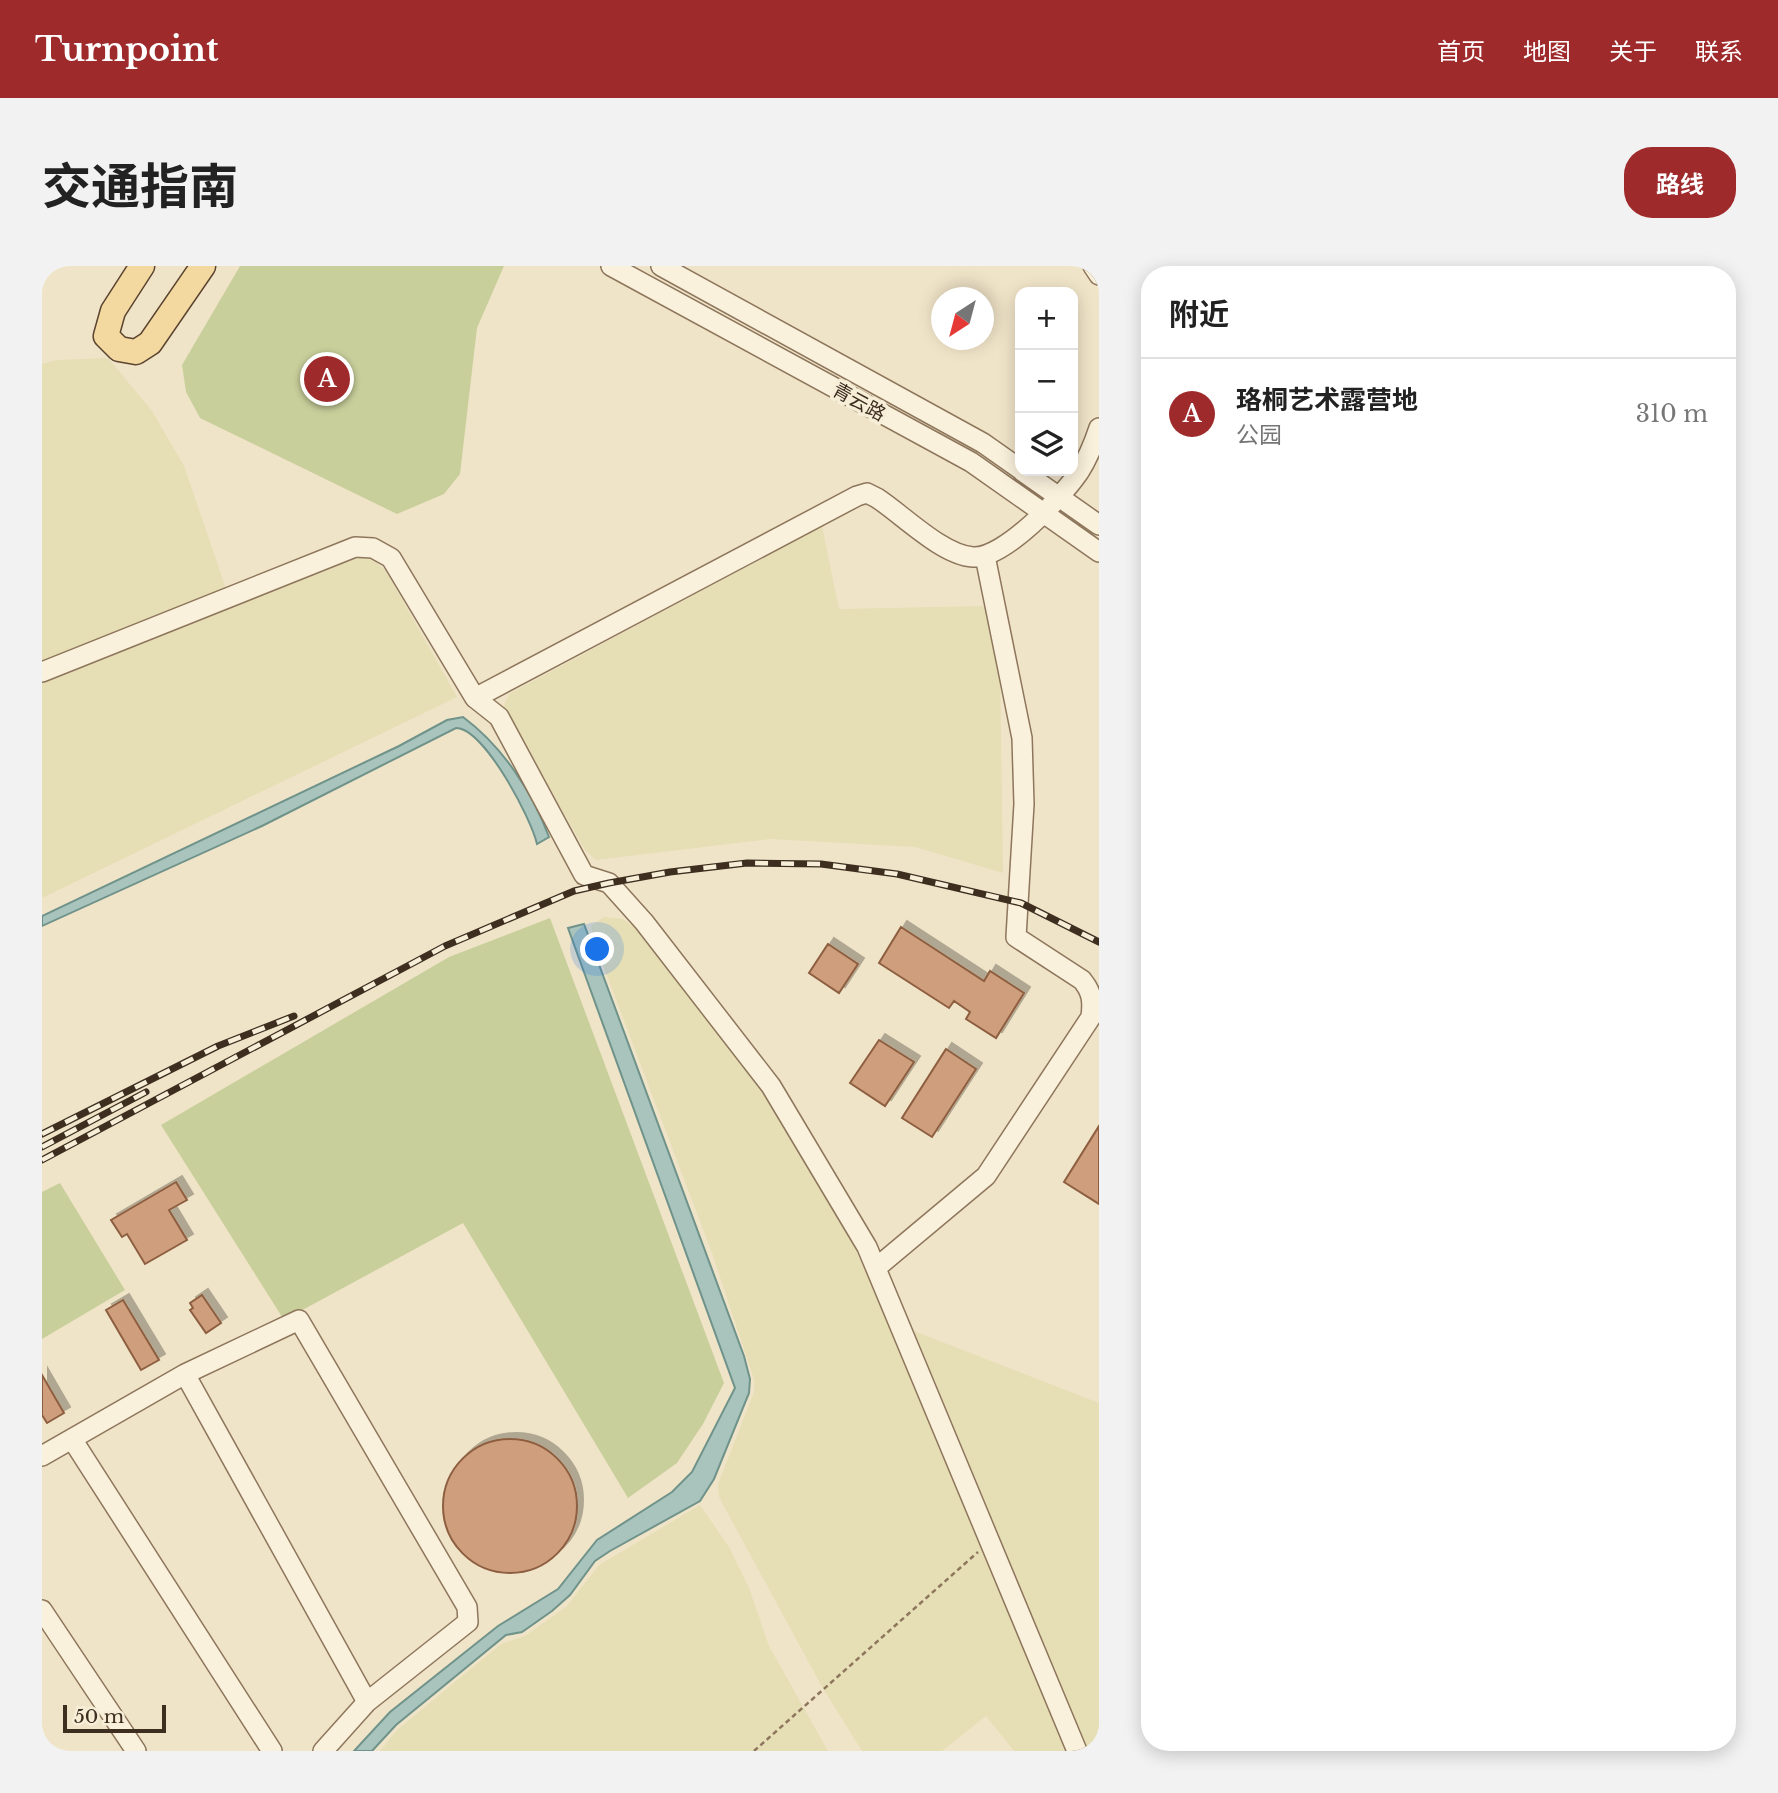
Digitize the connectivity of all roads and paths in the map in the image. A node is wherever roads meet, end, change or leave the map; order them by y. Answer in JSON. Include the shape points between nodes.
{"nodes":[{"id":1,"x":142,"y":266,"type":"edge"},
{"id":2,"x":203,"y":266,"type":"edge"},
{"id":3,"x":611,"y":266,"type":"edge"},
{"id":4,"x":661,"y":266,"type":"edge"},
{"id":5,"x":1093,"y":266,"type":"edge"},
{"id":6,"x":1099,"y":275,"type":"edge"},
{"id":7,"x":1099,"y":428,"type":"edge"},
{"id":8,"x":1015,"y":466,"type":"edge"},
{"id":9,"x":1030,"y":476,"type":"edge"},
{"id":10,"x":1060,"y":497,"type":"junction"},
{"id":11,"x":1043,"y":513,"type":"junction"},
{"id":12,"x":1099,"y":525,"type":"edge"},
{"id":13,"x":1099,"y":552,"type":"edge"},
{"id":14,"x":985,"y":556,"type":"junction"},
{"id":15,"x":42,"y":672,"type":"edge"},
{"id":16,"x":475,"y":698,"type":"junction"},
{"id":17,"x":876,"y":1268,"type":"junction"},
{"id":18,"x":185,"y":1374,"type":"junction"},
{"id":19,"x":72,"y":1439,"type":"junction"},
{"id":20,"x":42,"y":1456,"type":"edge"},
{"id":21,"x":991,"y":1541,"type":"junction"},
{"id":22,"x":42,"y":1610,"type":"edge"},
{"id":23,"x":367,"y":1702,"type":"junction"},
{"id":24,"x":136,"y":1751,"type":"edge"},
{"id":25,"x":272,"y":1751,"type":"edge"},
{"id":26,"x":323,"y":1751,"type":"edge"},
{"id":27,"x":754,"y":1751,"type":"edge"},
{"id":28,"x":1077,"y":1751,"type":"edge"}],
"edges":[{"from":1,"to":2,"type":"main road","via":[[113,311],[106,336],[120,349],[136,352],[150,343]]},
{"from":3,"to":11,"type":"street","name":"青云路","via":[[971,462]]},
{"from":4,"to":8,"type":"street","name":"青云路","via":[[983,443]]},
{"from":5,"to":6,"type":"street"},
{"from":7,"to":10,"type":"street","via":[[1081,469]]},
{"from":9,"to":10,"type":"street","name":"青云路"},
{"from":10,"to":11,"type":"street"},
{"from":10,"to":12,"type":"street","name":"青云路"},
{"from":11,"to":13,"type":"street","name":"青云路"},
{"from":11,"to":14,"type":"street"},
{"from":14,"to":16,"type":"street","via":[[959,554],[877,498],[857,495]]},
{"from":14,"to":17,"type":"street","via":[[1022,738],[1024,804],[1016,937],[1082,980],[1093,1003],[1091,1017],[986,1177]]},
{"from":15,"to":16,"type":"street","via":[[355,547],[373,548],[391,558]]},
{"from":16,"to":17,"type":"street","via":[[499,717],[584,875],[609,883],[644,922],[771,1086]]},
{"from":17,"to":21,"type":"street"},
{"from":18,"to":19,"type":"street"},
{"from":18,"to":23,"type":"street"},
{"from":18,"to":23,"type":"street","via":[[299,1320],[456,1586],[467,1607],[468,1622]]},
{"from":19,"to":20,"type":"street"},
{"from":19,"to":25,"type":"street"},
{"from":21,"to":27,"type":"path"},
{"from":21,"to":28,"type":"street"},
{"from":22,"to":24,"type":"street"},
{"from":23,"to":26,"type":"street"}]}
